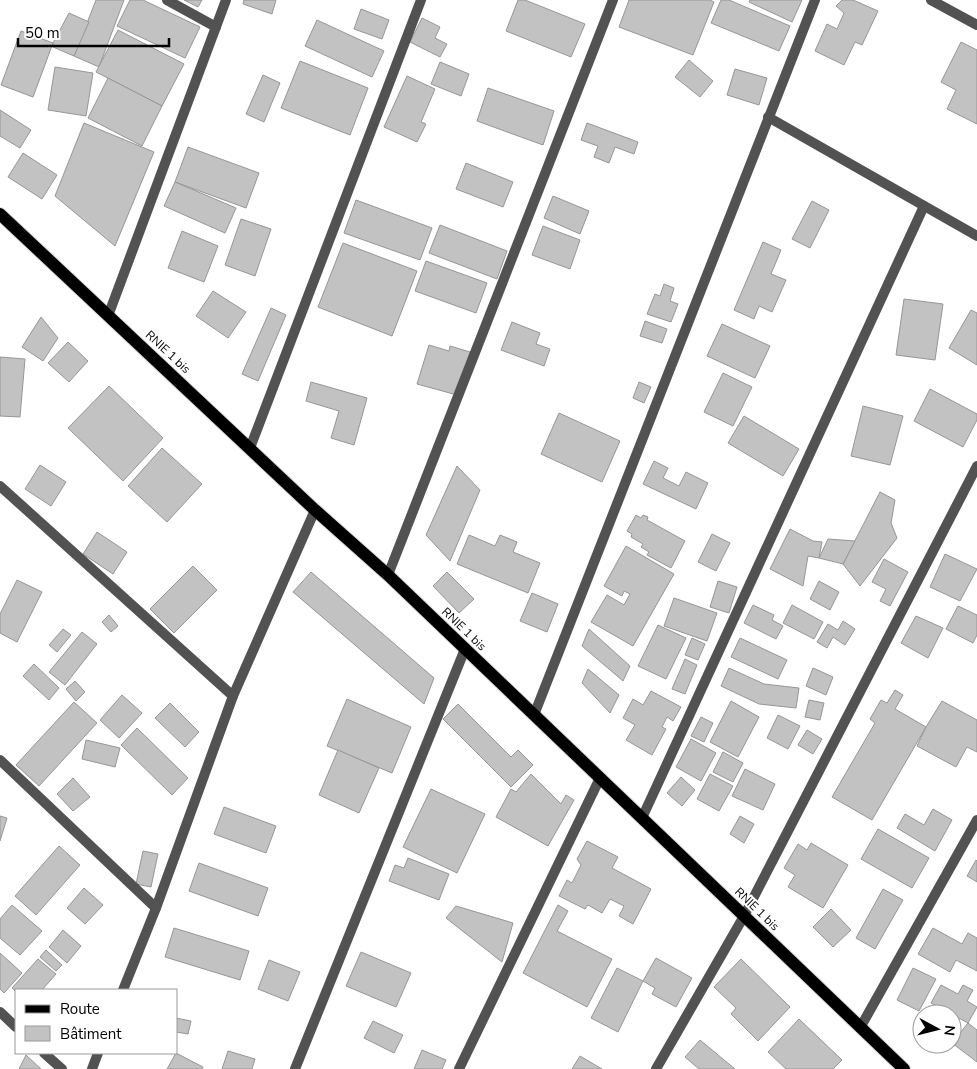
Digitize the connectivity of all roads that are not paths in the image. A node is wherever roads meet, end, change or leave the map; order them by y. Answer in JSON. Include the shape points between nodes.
{"nodes":[{"id":1,"x":167,"y":0,"type":"edge"},
{"id":2,"x":226,"y":0,"type":"edge"},
{"id":3,"x":421,"y":0,"type":"edge"},
{"id":4,"x":613,"y":0,"type":"edge"},
{"id":5,"x":815,"y":0,"type":"edge"},
{"id":6,"x":931,"y":0,"type":"edge"},
{"id":7,"x":977,"y":25,"type":"edge"},
{"id":8,"x":216,"y":27,"type":"junction"},
{"id":9,"x":768,"y":117,"type":"junction"},
{"id":10,"x":924,"y":206,"type":"junction"},
{"id":11,"x":0,"y":214,"type":"edge"},
{"id":12,"x":977,"y":236,"type":"edge"},
{"id":13,"x":108,"y":316,"type":"junction"},
{"id":14,"x":250,"y":448,"type":"junction"},
{"id":15,"x":977,"y":466,"type":"edge"},
{"id":16,"x":0,"y":486,"type":"edge"},
{"id":17,"x":315,"y":510,"type":"junction"},
{"id":18,"x":388,"y":575,"type":"junction"},
{"id":19,"x":465,"y":649,"type":"junction"},
{"id":20,"x":233,"y":696,"type":"junction"},
{"id":21,"x":534,"y":715,"type":"junction"},
{"id":22,"x":0,"y":760,"type":"edge"},
{"id":23,"x":600,"y":778,"type":"junction"},
{"id":24,"x":642,"y":818,"type":"junction"},
{"id":25,"x":977,"y":820,"type":"edge"},
{"id":26,"x":156,"y":908,"type":"junction"},
{"id":27,"x":744,"y":916,"type":"junction"},
{"id":28,"x":123,"y":989,"type":"edge"},
{"id":29,"x":0,"y":1012,"type":"edge"},
{"id":30,"x":15,"y":1026,"type":"edge"},
{"id":31,"x":860,"y":1028,"type":"junction"},
{"id":32,"x":45,"y":1054,"type":"edge"},
{"id":33,"x":98,"y":1054,"type":"edge"},
{"id":34,"x":62,"y":1069,"type":"edge"},
{"id":35,"x":92,"y":1069,"type":"edge"},
{"id":36,"x":295,"y":1069,"type":"edge"},
{"id":37,"x":459,"y":1069,"type":"edge"},
{"id":38,"x":656,"y":1069,"type":"edge"},
{"id":39,"x":904,"y":1069,"type":"edge"}],
"edges":[{"from":1,"to":8,"type":"street"},
{"from":2,"to":8,"type":"street"},
{"from":3,"to":14,"type":"street"},
{"from":4,"to":18,"type":"street"},
{"from":5,"to":9,"type":"street"},
{"from":6,"to":7,"type":"street"},
{"from":8,"to":13,"type":"street"},
{"from":9,"to":10,"type":"street"},
{"from":9,"to":21,"type":"street"},
{"from":10,"to":12,"type":"street"},
{"from":10,"to":24,"type":"street"},
{"from":11,"to":13,"type":"main road","name":"RNIE 1 bis"},
{"from":13,"to":14,"type":"main road","name":"RNIE 1 bis"},
{"from":14,"to":17,"type":"main road","name":"RNIE 1 bis"},
{"from":15,"to":27,"type":"street"},
{"from":16,"to":20,"type":"street"},
{"from":17,"to":18,"type":"main road","name":"RNIE 1 bis"},
{"from":17,"to":20,"type":"street"},
{"from":18,"to":19,"type":"main road","name":"RNIE 1 bis"},
{"from":19,"to":21,"type":"main road","name":"RNIE 1 bis"},
{"from":19,"to":36,"type":"street"},
{"from":20,"to":26,"type":"street"},
{"from":21,"to":23,"type":"main road","name":"RNIE 1 bis"},
{"from":22,"to":26,"type":"street"},
{"from":23,"to":24,"type":"main road","name":"RNIE 1 bis"},
{"from":23,"to":37,"type":"street"},
{"from":24,"to":27,"type":"main road","name":"RNIE 1 bis"},
{"from":25,"to":31,"type":"street"},
{"from":26,"to":28,"type":"street"},
{"from":27,"to":31,"type":"main road","name":"RNIE 1 bis"},
{"from":27,"to":38,"type":"street"},
{"from":29,"to":30,"type":"street"},
{"from":31,"to":39,"type":"main road","name":"RNIE 1 bis"},
{"from":32,"to":34,"type":"street"},
{"from":33,"to":35,"type":"street"}]}
